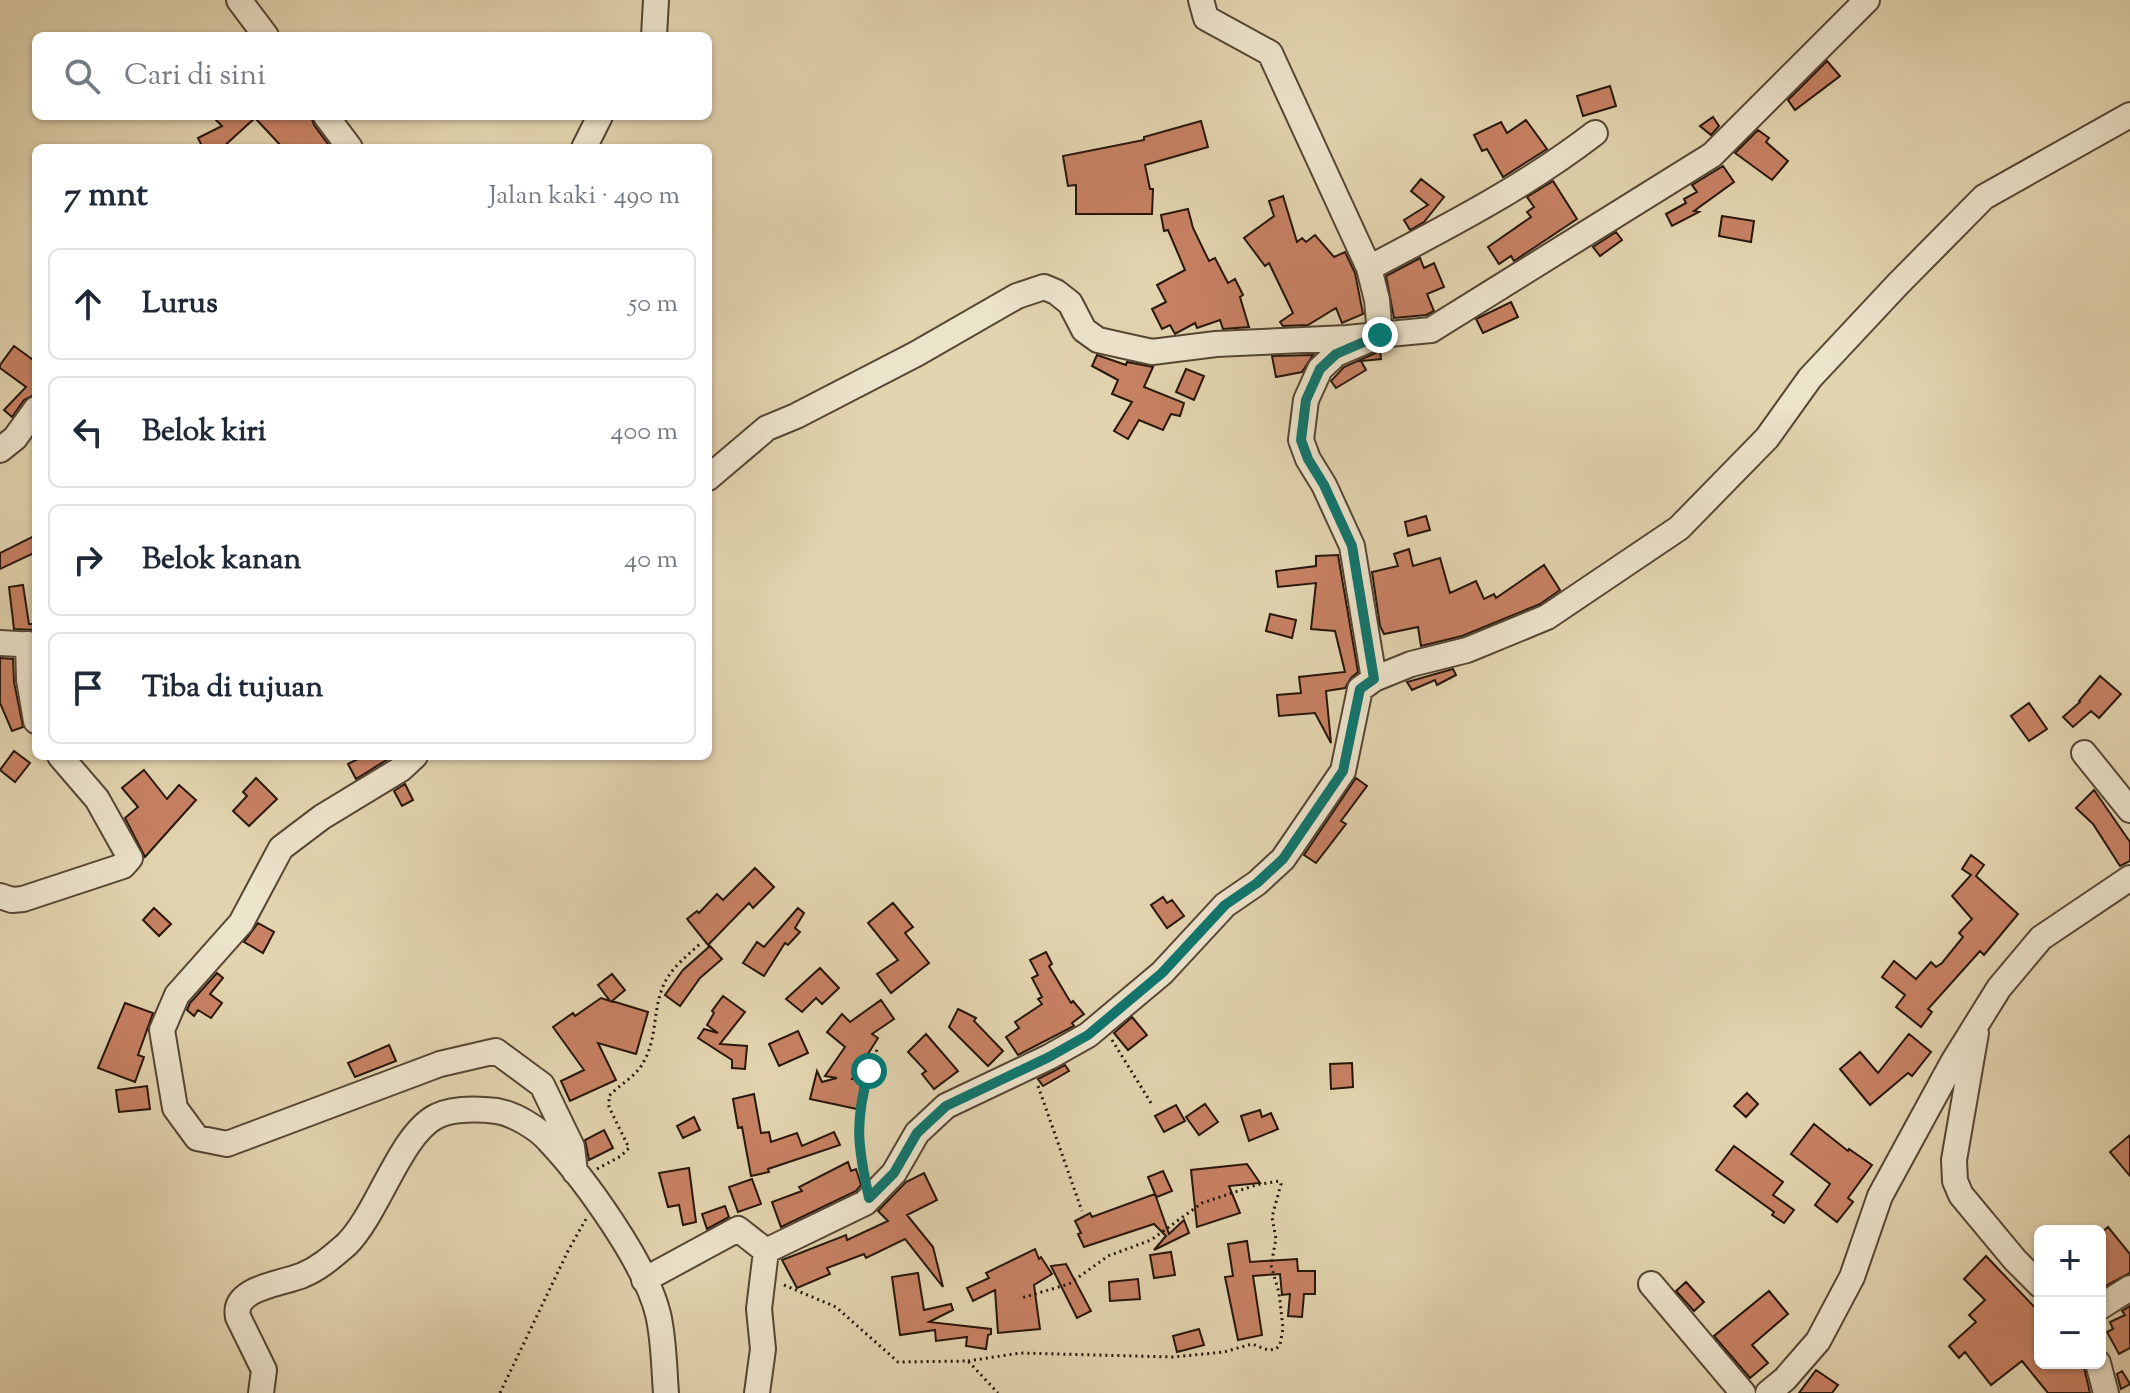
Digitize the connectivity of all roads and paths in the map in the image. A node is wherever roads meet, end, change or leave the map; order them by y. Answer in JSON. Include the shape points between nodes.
{"nodes":[{"id":1,"x":239,"y":0,"type":"edge"},
{"id":2,"x":656,"y":0,"type":"edge"},
{"id":3,"x":1201,"y":0,"type":"edge"},
{"id":4,"x":1867,"y":0,"type":"edge"},
{"id":5,"x":263,"y":32,"type":"edge"},
{"id":6,"x":654,"y":32,"type":"edge"},
{"id":7,"x":2130,"y":115,"type":"edge"},
{"id":8,"x":329,"y":120,"type":"edge"},
{"id":9,"x":598,"y":120,"type":"edge"},
{"id":10,"x":1595,"y":133,"type":"dead end"},
{"id":11,"x":347,"y":144,"type":"edge"},
{"id":12,"x":586,"y":144,"type":"edge"},
{"id":13,"x":1369,"y":268,"type":"junction"},
{"id":14,"x":1380,"y":335,"type":"junction"},
{"id":15,"x":32,"y":415,"type":"edge"},
{"id":16,"x":0,"y":450,"type":"edge"},
{"id":17,"x":712,"y":475,"type":"edge"},
{"id":18,"x":0,"y":643,"type":"edge"},
{"id":19,"x":32,"y":644,"type":"edge"},
{"id":20,"x":1374,"y":679,"type":"junction"},
{"id":21,"x":2084,"y":753,"type":"dead end"},
{"id":22,"x":63,"y":760,"type":"edge"},
{"id":23,"x":403,"y":760,"type":"edge"},
{"id":24,"x":2130,"y":810,"type":"edge"},
{"id":25,"x":2130,"y":878,"type":"edge"},
{"id":26,"x":0,"y":896,"type":"edge"},
{"id":27,"x":702,"y":942,"type":"dead end"},
{"id":28,"x":1983,"y":1012,"type":"junction"},
{"id":29,"x":1102,"y":1022,"type":"junction"},
{"id":30,"x":878,"y":1047,"type":"dead end"},
{"id":31,"x":1031,"y":1066,"type":"junction"},
{"id":32,"x":1151,"y":1103,"type":"dead end"},
{"id":33,"x":577,"y":1175,"type":"junction"},
{"id":34,"x":869,"y":1198,"type":"junction"},
{"id":35,"x":597,"y":1202,"type":"junction"},
{"id":36,"x":1082,"y":1211,"type":"dead end"},
{"id":37,"x":764,"y":1263,"type":"junction"},
{"id":38,"x":2034,"y":1279,"type":"edge"},
{"id":39,"x":644,"y":1280,"type":"junction"},
{"id":40,"x":1651,"y":1284,"type":"dead end"},
{"id":41,"x":2130,"y":1288,"type":"edge"},
{"id":42,"x":1021,"y":1298,"type":"dead end"},
{"id":43,"x":2106,"y":1303,"type":"edge"},
{"id":44,"x":968,"y":1361,"type":"junction"},
{"id":45,"x":2100,"y":1369,"type":"edge"},
{"id":46,"x":261,"y":1393,"type":"edge"},
{"id":47,"x":500,"y":1393,"type":"edge"},
{"id":48,"x":666,"y":1393,"type":"edge"},
{"id":49,"x":757,"y":1393,"type":"edge"},
{"id":50,"x":998,"y":1393,"type":"edge"},
{"id":51,"x":1743,"y":1393,"type":"edge"},
{"id":52,"x":1768,"y":1393,"type":"edge"},
{"id":53,"x":2106,"y":1393,"type":"edge"}],
"edges":[{"from":1,"to":5,"type":"street"},
{"from":2,"to":6,"type":"street"},
{"from":3,"to":13,"type":"street","via":[[1206,18],[1270,53]]},
{"from":4,"to":14,"type":"street","via":[[1712,155],[1431,330]]},
{"from":7,"to":20,"type":"street","via":[[1984,197],[1810,378],[1767,438],[1679,528],[1547,617],[1467,650]]},
{"from":8,"to":11,"type":"street"},
{"from":9,"to":12,"type":"street"},
{"from":10,"to":13,"type":"street","via":[[1474,213]]},
{"from":13,"to":14,"type":"street"},
{"from":14,"to":17,"type":"street","via":[[1152,352],[1098,340],[1084,330],[1070,303],[1044,287],[1017,296],[916,354],[767,428]]},
{"from":14,"to":20,"type":"street","via":[[1336,354],[1320,369],[1306,400],[1301,440],[1352,546]]},
{"from":15,"to":16,"type":"street"},
{"from":18,"to":19,"type":"street"},
{"from":20,"to":29,"type":"street","via":[[1360,689],[1343,771],[1283,859],[1225,905],[1162,973]]},
{"from":21,"to":24,"type":"street"},
{"from":22,"to":26,"type":"street","via":[[97,799],[130,858],[123,866],[23,899]]},
{"from":23,"to":33,"type":"street","via":[[281,848],[241,923],[177,995],[162,1030],[175,1108],[197,1138],[227,1144],[440,1064],[496,1051],[542,1085],[572,1147]]},
{"from":25,"to":28,"type":"street","via":[[2041,938]]},
{"from":27,"to":33,"type":"path","via":[[665,980],[644,1062],[609,1096],[629,1148]]},
{"from":28,"to":38,"type":"street","via":[[1954,1160],[1955,1181],[1961,1195]]},
{"from":28,"to":52,"type":"street","via":[[1880,1196],[1852,1277],[1818,1341]]},
{"from":29,"to":31,"type":"street"},
{"from":29,"to":32,"type":"path"},
{"from":30,"to":34,"type":"path","via":[[858,1125]]},
{"from":31,"to":34,"type":"street","via":[[946,1106],[917,1133],[894,1173]]},
{"from":31,"to":36,"type":"path"},
{"from":33,"to":35,"type":"street"},
{"from":33,"to":46,"type":"street","via":[[536,1129],[500,1111],[437,1116],[414,1136],[353,1238],[333,1257],[240,1302],[238,1317],[264,1370]]},
{"from":34,"to":37,"type":"street"},
{"from":35,"to":39,"type":"street","via":[[629,1247]]},
{"from":35,"to":47,"type":"path"},
{"from":37,"to":39,"type":"street","via":[[738,1229]]},
{"from":37,"to":44,"type":"path","via":[[836,1307],[898,1362]]},
{"from":37,"to":49,"type":"street"},
{"from":39,"to":48,"type":"street","via":[[659,1316]]},
{"from":40,"to":51,"type":"street"},
{"from":41,"to":43,"type":"street"},
{"from":42,"to":44,"type":"path","via":[[1069,1284],[1108,1256],[1151,1240],[1202,1203],[1256,1185],[1281,1184],[1272,1217],[1276,1239],[1271,1265],[1283,1328],[1276,1349],[1252,1344],[1173,1357],[1020,1353]]},
{"from":44,"to":50,"type":"path"},
{"from":45,"to":53,"type":"street"}]}
